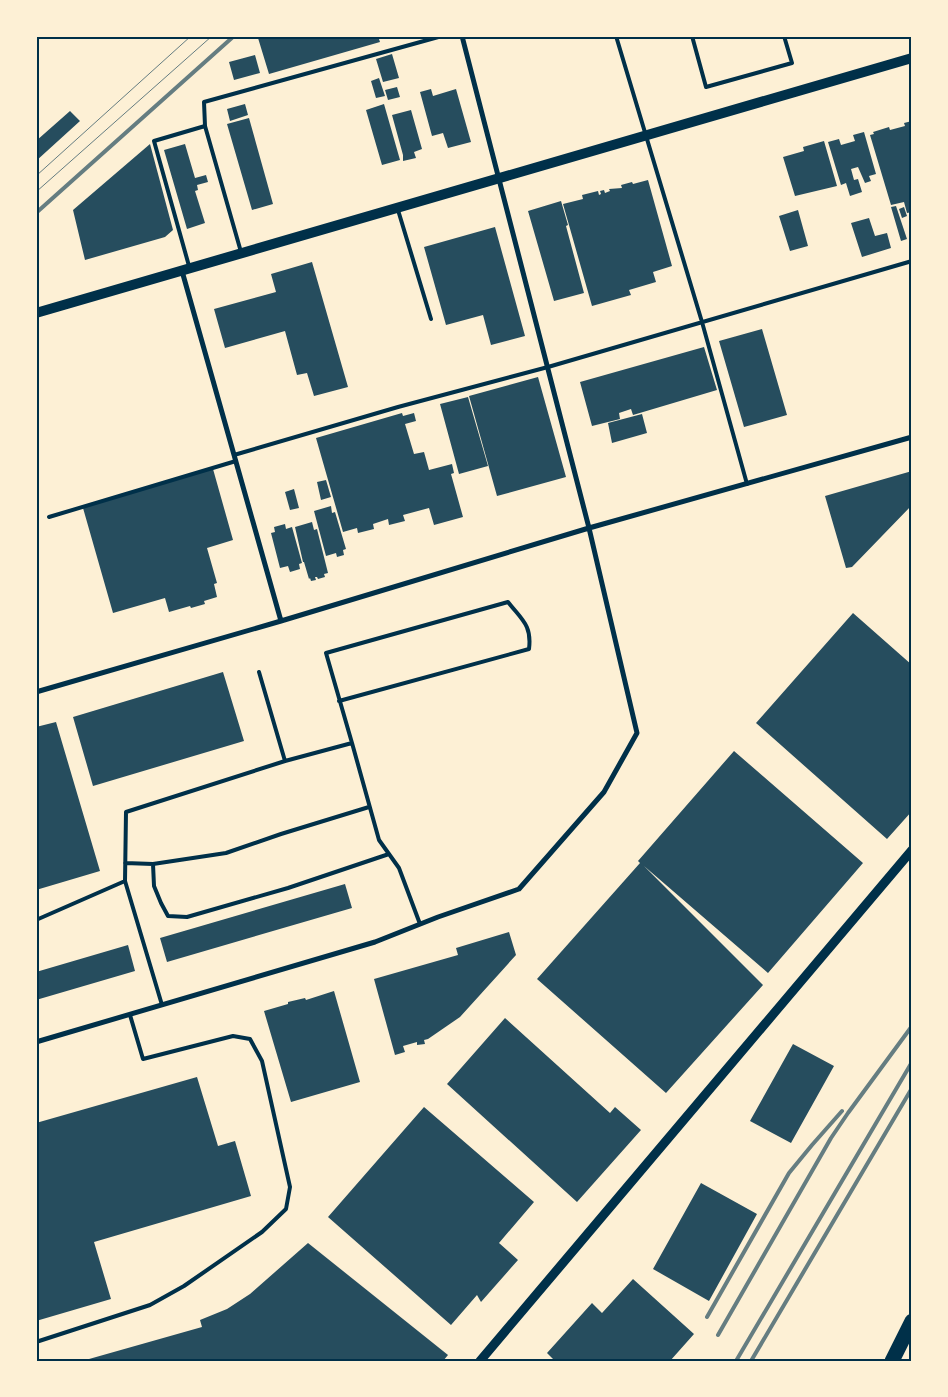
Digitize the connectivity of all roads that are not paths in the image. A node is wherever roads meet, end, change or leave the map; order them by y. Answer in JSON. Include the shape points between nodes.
{"nodes":[{"id":1,"x":442,"y":36,"type":"edge"},
{"id":2,"x":462,"y":36,"type":"edge"},
{"id":3,"x":616,"y":36,"type":"edge"},
{"id":4,"x":692,"y":36,"type":"edge"},
{"id":5,"x":784,"y":36,"type":"edge"},
{"id":6,"x":912,"y":58,"type":"edge"},
{"id":7,"x":205,"y":126,"type":"junction"},
{"id":8,"x":646,"y":135,"type":"junction"},
{"id":9,"x":500,"y":178,"type":"junction"},
{"id":10,"x":398,"y":208,"type":"junction"},
{"id":11,"x":242,"y":254,"type":"junction"},
{"id":12,"x":912,"y":261,"type":"edge"},
{"id":13,"x":186,"y":270,"type":"junction"},
{"id":14,"x":36,"y":313,"type":"edge"},
{"id":15,"x":430,"y":320,"type":"dead end"},
{"id":16,"x":702,"y":322,"type":"junction"},
{"id":17,"x":548,"y":367,"type":"junction"},
{"id":18,"x":912,"y":438,"type":"edge"},
{"id":19,"x":234,"y":455,"type":"junction"},
{"id":20,"x":236,"y":461,"type":"junction"},
{"id":21,"x":747,"y":484,"type":"junction"},
{"id":22,"x":49,"y":517,"type":"dead end"},
{"id":23,"x":589,"y":528,"type":"junction"},
{"id":24,"x":281,"y":621,"type":"junction"},
{"id":25,"x":259,"y":672,"type":"dead end"},
{"id":26,"x":36,"y":692,"type":"edge"},
{"id":27,"x":339,"y":701,"type":"junction"},
{"id":28,"x":352,"y":743,"type":"junction"},
{"id":29,"x":285,"y":761,"type":"junction"},
{"id":30,"x":369,"y":806,"type":"junction"},
{"id":31,"x":912,"y":850,"type":"edge"},
{"id":32,"x":389,"y":854,"type":"junction"},
{"id":33,"x":125,"y":863,"type":"junction"},
{"id":34,"x":153,"y":864,"type":"junction"},
{"id":35,"x":124,"y":881,"type":"junction"},
{"id":36,"x":36,"y":920,"type":"edge"},
{"id":37,"x":420,"y":924,"type":"junction"},
{"id":38,"x":162,"y":1005,"type":"junction"},
{"id":39,"x":130,"y":1015,"type":"junction"},
{"id":40,"x":36,"y":1042,"type":"edge"},
{"id":41,"x":912,"y":1321,"type":"edge"},
{"id":42,"x":36,"y":1342,"type":"edge"},
{"id":43,"x":480,"y":1361,"type":"edge"},
{"id":44,"x":892,"y":1361,"type":"edge"}],
"edges":[{"from":1,"to":7,"type":"lane","via":[[204,102]]},
{"from":2,"to":9,"type":"street"},
{"from":3,"to":8,"type":"lane"},
{"from":4,"to":5,"type":"lane","via":[[706,87],[792,63]]},
{"from":6,"to":8,"type":"main road"},
{"from":7,"to":11,"type":"lane"},
{"from":7,"to":13,"type":"lane","via":[[154,141]]},
{"from":8,"to":9,"type":"main road"},
{"from":8,"to":16,"type":"lane"},
{"from":9,"to":10,"type":"main road"},
{"from":9,"to":17,"type":"street"},
{"from":10,"to":11,"type":"main road"},
{"from":10,"to":15,"type":"lane"},
{"from":11,"to":13,"type":"main road"},
{"from":12,"to":16,"type":"lane"},
{"from":13,"to":14,"type":"main road"},
{"from":13,"to":19,"type":"street"},
{"from":16,"to":17,"type":"lane"},
{"from":16,"to":21,"type":"lane"},
{"from":17,"to":19,"type":"lane"},
{"from":17,"to":23,"type":"street"},
{"from":18,"to":21,"type":"street"},
{"from":19,"to":20,"type":"street"},
{"from":20,"to":22,"type":"lane"},
{"from":20,"to":24,"type":"street"},
{"from":21,"to":23,"type":"street"},
{"from":23,"to":24,"type":"street"},
{"from":23,"to":37,"type":"street","via":[[636,733],[604,792],[518,890]]},
{"from":24,"to":26,"type":"street"},
{"from":25,"to":29,"type":"lane"},
{"from":27,"to":27,"type":"lane","via":[[326,653],[508,602],[527,627],[529,649]]},
{"from":27,"to":28,"type":"lane"},
{"from":28,"to":29,"type":"lane"},
{"from":28,"to":30,"type":"lane"},
{"from":29,"to":33,"type":"lane","via":[[126,812]]},
{"from":30,"to":32,"type":"lane","via":[[379,840]]},
{"from":30,"to":34,"type":"lane","via":[[226,853]]},
{"from":31,"to":43,"type":"street"},
{"from":32,"to":34,"type":"lane","via":[[187,917],[168,916],[154,886]]},
{"from":32,"to":37,"type":"lane","via":[[399,868]]},
{"from":33,"to":34,"type":"lane"},
{"from":33,"to":35,"type":"lane"},
{"from":35,"to":36,"type":"lane"},
{"from":35,"to":38,"type":"lane"},
{"from":37,"to":38,"type":"street","via":[[375,942]]},
{"from":38,"to":39,"type":"street"},
{"from":39,"to":40,"type":"street"},
{"from":39,"to":42,"type":"lane","via":[[143,1059],[233,1036],[250,1039],[262,1061],[290,1187],[286,1209],[262,1232],[184,1286],[158,1300]]},
{"from":41,"to":44,"type":"highway"}]}
